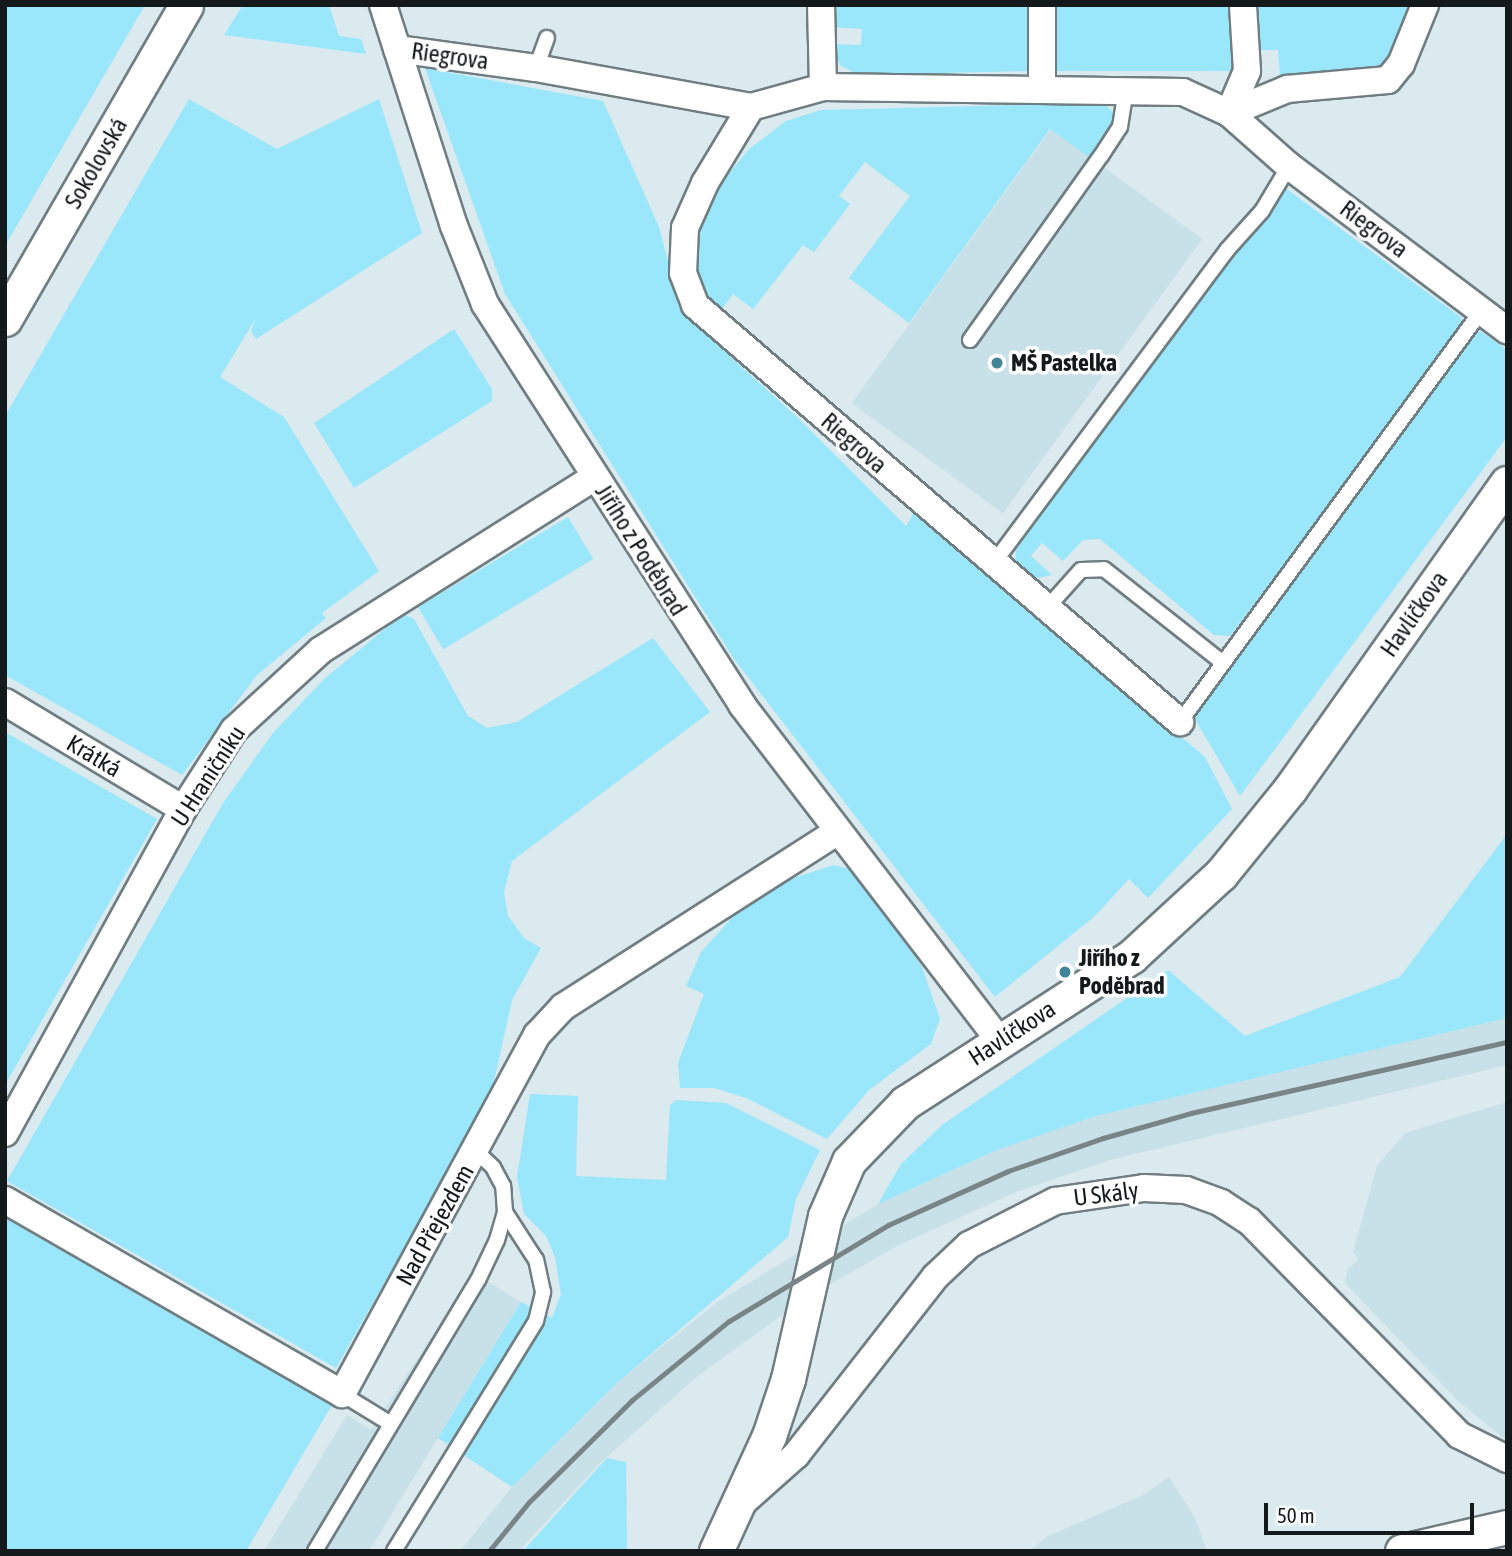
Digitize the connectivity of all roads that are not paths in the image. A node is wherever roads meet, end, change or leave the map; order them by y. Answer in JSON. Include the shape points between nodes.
{"nodes":[{"id":1,"x":186,"y":5,"type":"edge"},
{"id":2,"x":383,"y":5,"type":"edge"},
{"id":3,"x":821,"y":5,"type":"edge"},
{"id":4,"x":1042,"y":5,"type":"edge"},
{"id":5,"x":1243,"y":5,"type":"edge"},
{"id":6,"x":1425,"y":5,"type":"edge"},
{"id":7,"x":547,"y":38,"type":"dead end"},
{"id":8,"x":397,"y":49,"type":"junction"},
{"id":9,"x":537,"y":68,"type":"junction"},
{"id":10,"x":823,"y":87,"type":"junction"},
{"id":11,"x":1042,"y":90,"type":"junction"},
{"id":12,"x":1126,"y":90,"type":"junction"},
{"id":13,"x":751,"y":107,"type":"junction"},
{"id":14,"x":1229,"y":113,"type":"junction"},
{"id":15,"x":1289,"y":166,"type":"junction"},
{"id":16,"x":1482,"y":310,"type":"junction"},
{"id":17,"x":5,"y":319,"type":"edge"},
{"id":18,"x":1507,"y":330,"type":"edge"},
{"id":19,"x":970,"y":340,"type":"dead end"},
{"id":20,"x":595,"y":477,"type":"junction"},
{"id":21,"x":1507,"y":483,"type":"edge"},
{"id":22,"x":993,"y":564,"type":"junction"},
{"id":23,"x":1046,"y":609,"type":"junction"},
{"id":24,"x":1223,"y":663,"type":"junction"},
{"id":25,"x":5,"y":702,"type":"edge"},
{"id":26,"x":1180,"y":722,"type":"joint"},
{"id":27,"x":183,"y":810,"type":"junction"},
{"id":28,"x":838,"y":831,"type":"junction"},
{"id":29,"x":999,"y":1040,"type":"junction"},
{"id":30,"x":5,"y":1133,"type":"edge"},
{"id":31,"x":476,"y":1152,"type":"junction"},
{"id":32,"x":5,"y":1200,"type":"edge"},
{"id":33,"x":505,"y":1212,"type":"junction"},
{"id":34,"x":342,"y":1394,"type":"junction"},
{"id":35,"x":391,"y":1424,"type":"junction"},
{"id":36,"x":1507,"y":1459,"type":"edge"},
{"id":37,"x":734,"y":1511,"type":"junction"},
{"id":38,"x":1507,"y":1527,"type":"edge"},
{"id":39,"x":315,"y":1551,"type":"edge"},
{"id":40,"x":394,"y":1551,"type":"edge"},
{"id":41,"x":716,"y":1551,"type":"edge"},
{"id":42,"x":1402,"y":1551,"type":"edge"}],
"edges":[{"from":1,"to":17,"type":"street","name":"Sokolovská"},
{"from":2,"to":8,"type":"street","name":"Jiřího z Poděbrad"},
{"from":3,"to":10,"type":"street"},
{"from":4,"to":11,"type":"street"},
{"from":5,"to":14,"type":"street","via":[[1247,71]]},
{"from":6,"to":14,"type":"street","via":[[1401,64],[1388,80],[1287,89]]},
{"from":7,"to":9,"type":"lane"},
{"from":8,"to":9,"type":"street","name":"Riegrova"},
{"from":8,"to":20,"type":"street","name":"Jiřího z Poděbrad","via":[[454,226],[485,304]]},
{"from":9,"to":13,"type":"street","name":"Riegrova"},
{"from":10,"to":11,"type":"street","name":"Riegrova"},
{"from":10,"to":13,"type":"street","name":"Riegrova"},
{"from":11,"to":12,"type":"street","name":"Riegrova"},
{"from":12,"to":14,"type":"street","name":"Riegrova","via":[[1183,92]]},
{"from":12,"to":19,"type":"lane","via":[[1120,127]]},
{"from":13,"to":22,"type":"street","name":"Riegrova","via":[[705,183],[685,228],[682,251],[689,295],[701,311]]},
{"from":14,"to":15,"type":"street","name":"Riegrova"},
{"from":15,"to":16,"type":"street","name":"Riegrova"},
{"from":15,"to":22,"type":"lane","via":[[1262,211],[1227,250]]},
{"from":16,"to":18,"type":"street","name":"Riegrova"},
{"from":16,"to":24,"type":"lane"},
{"from":20,"to":27,"type":"street","name":"U Hraničníku","via":[[406,592],[321,650],[234,730]]},
{"from":20,"to":28,"type":"street","name":"Jiřího z Poděbrad","via":[[742,705]]},
{"from":21,"to":29,"type":"street","name":"Havlíčkova","via":[[1290,789],[1221,874],[1132,956]]},
{"from":22,"to":23,"type":"street","name":"Riegrova"},
{"from":23,"to":24,"type":"lane","via":[[1081,570],[1104,569]]},
{"from":23,"to":26,"type":"street","name":"Riegrova"},
{"from":24,"to":26,"type":"lane"},
{"from":25,"to":27,"type":"street","name":"Krátká"},
{"from":27,"to":30,"type":"street","name":"U Hraničníku"},
{"from":28,"to":29,"type":"street","name":"Jiřího z Poděbrad"},
{"from":28,"to":31,"type":"street","name":"Nad Přejezdem","via":[[563,1007],[537,1035]]},
{"from":29,"to":37,"type":"street","name":"Havlíčkova","via":[[905,1103],[849,1161],[825,1216],[788,1379],[769,1436]]},
{"from":31,"to":33,"type":"lane","via":[[493,1167],[503,1186]]},
{"from":31,"to":34,"type":"street","name":"Nad Přejezdem"},
{"from":32,"to":34,"type":"street"},
{"from":33,"to":35,"type":"lane","via":[[478,1280]]},
{"from":33,"to":40,"type":"lane","via":[[537,1260],[543,1292],[536,1321]]},
{"from":34,"to":35,"type":"lane"},
{"from":35,"to":39,"type":"lane"},
{"from":36,"to":37,"type":"street","name":"U Skály","via":[[1459,1435],[1249,1221],[1221,1203],[1186,1190],[1120,1190],[1055,1201],[969,1245],[935,1277],[796,1455]]},
{"from":37,"to":41,"type":"street","name":"Havlíčkova"},
{"from":38,"to":42,"type":"street"}]}
